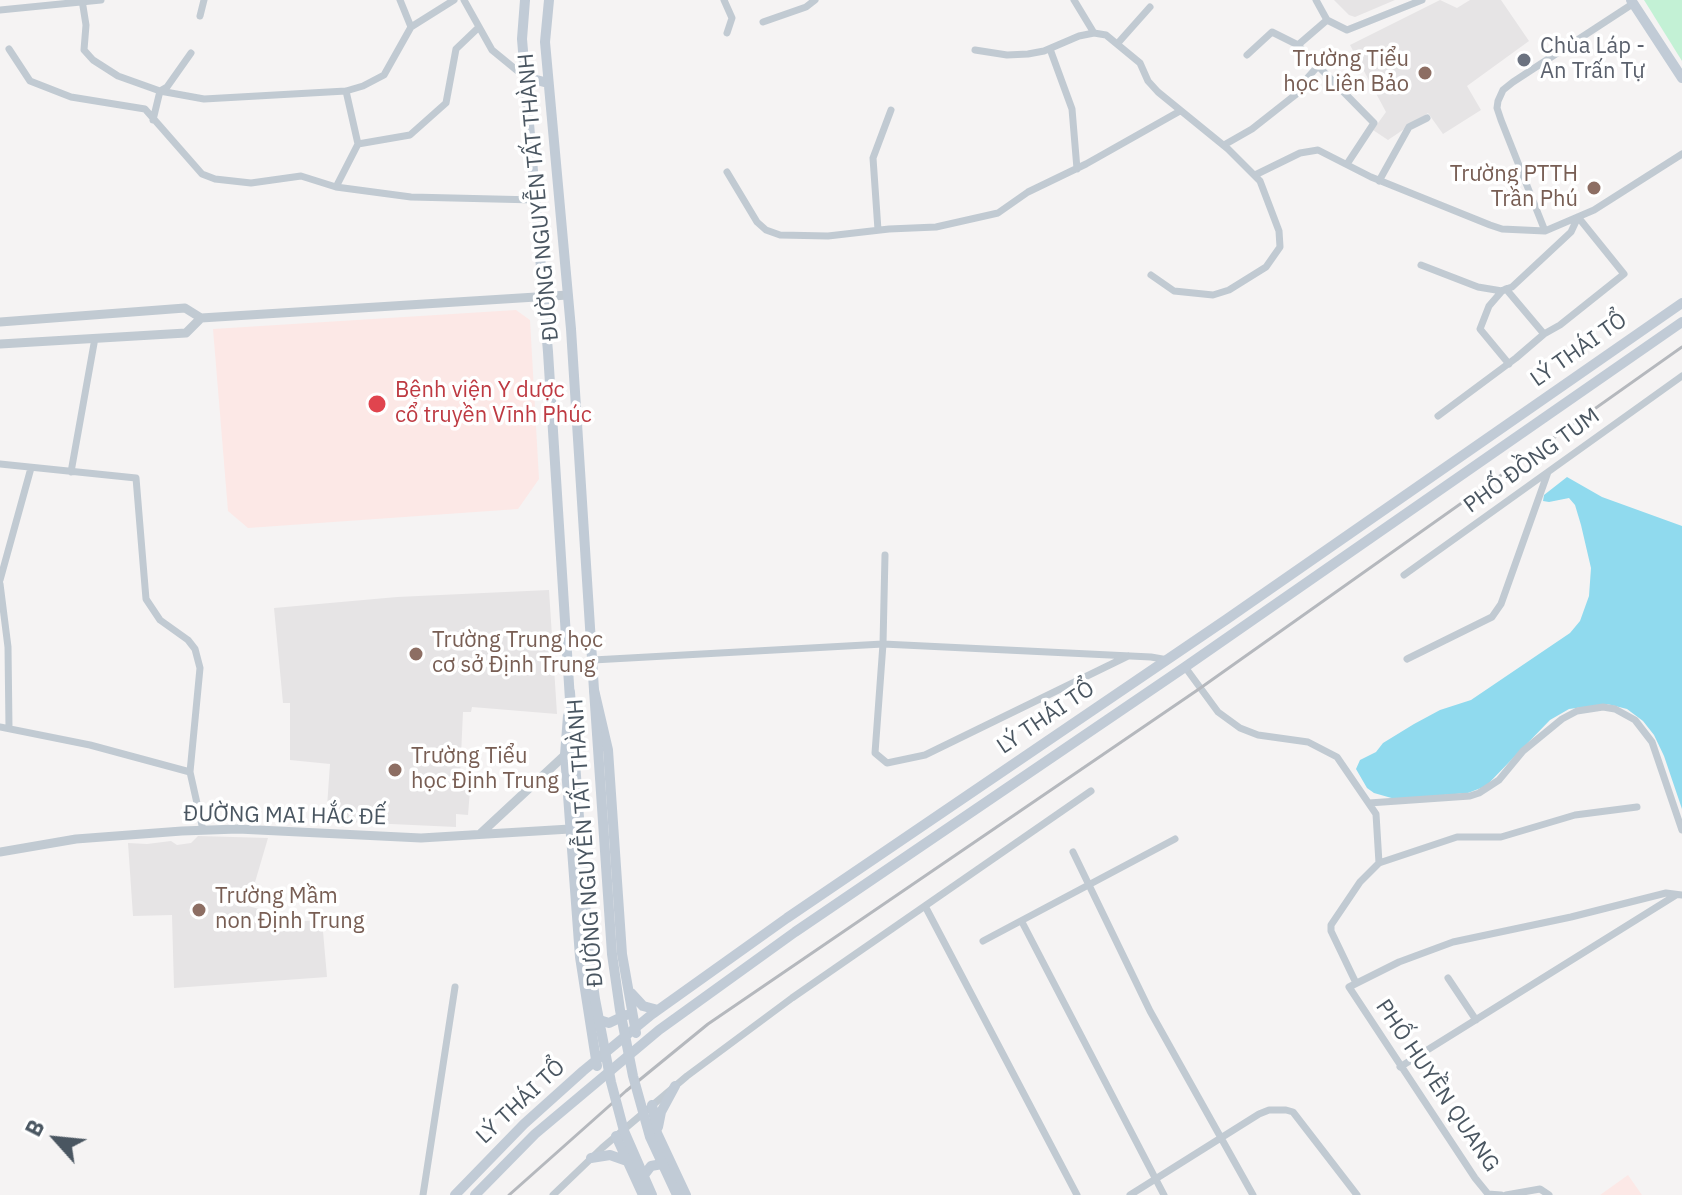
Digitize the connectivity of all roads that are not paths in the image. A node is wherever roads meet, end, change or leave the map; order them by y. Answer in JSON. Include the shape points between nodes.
{"nodes":[{"id":1,"x":101,"y":0,"type":"edge"},
{"id":2,"x":204,"y":0,"type":"edge"},
{"id":3,"x":400,"y":0,"type":"edge"},
{"id":4,"x":454,"y":0,"type":"edge"},
{"id":5,"x":464,"y":0,"type":"edge"},
{"id":6,"x":525,"y":0,"type":"edge"},
{"id":7,"x":549,"y":0,"type":"edge"},
{"id":8,"x":724,"y":0,"type":"edge"},
{"id":9,"x":815,"y":0,"type":"edge"},
{"id":10,"x":1074,"y":0,"type":"edge"},
{"id":11,"x":1316,"y":0,"type":"edge"},
{"id":12,"x":1422,"y":0,"type":"edge"},
{"id":13,"x":82,"y":2,"type":"edge"},
{"id":14,"x":1632,"y":2,"type":"edge"},
{"id":15,"x":1150,"y":7,"type":"dead end"},
{"id":16,"x":0,"y":10,"type":"edge"},
{"id":17,"x":200,"y":16,"type":"dead end"},
{"id":18,"x":1327,"y":20,"type":"junction"},
{"id":19,"x":763,"y":22,"type":"dead end"},
{"id":20,"x":411,"y":27,"type":"junction"},
{"id":21,"x":479,"y":27,"type":"junction"},
{"id":22,"x":727,"y":33,"type":"dead end"},
{"id":23,"x":1094,"y":33,"type":"junction"},
{"id":24,"x":1118,"y":43,"type":"junction"},
{"id":25,"x":1298,"y":45,"type":"junction"},
{"id":26,"x":9,"y":49,"type":"dead end"},
{"id":27,"x":1050,"y":49,"type":"junction"},
{"id":28,"x":975,"y":50,"type":"dead end"},
{"id":29,"x":191,"y":53,"type":"dead end"},
{"id":30,"x":1247,"y":55,"type":"dead end"},
{"id":31,"x":1318,"y":66,"type":"junction"},
{"id":32,"x":525,"y":77,"type":"junction"},
{"id":33,"x":1682,"y":78,"type":"edge"},
{"id":34,"x":548,"y":83,"type":"junction"},
{"id":35,"x":160,"y":91,"type":"junction"},
{"id":36,"x":346,"y":91,"type":"junction"},
{"id":37,"x":891,"y":110,"type":"dead end"},
{"id":38,"x":1180,"y":111,"type":"junction"},
{"id":39,"x":1427,"y":118,"type":"dead end"},
{"id":40,"x":153,"y":120,"type":"junction"},
{"id":41,"x":358,"y":144,"type":"junction"},
{"id":42,"x":1224,"y":145,"type":"junction"},
{"id":43,"x":1682,"y":154,"type":"edge"},
{"id":44,"x":1347,"y":164,"type":"junction"},
{"id":45,"x":1077,"y":169,"type":"junction"},
{"id":46,"x":727,"y":172,"type":"dead end"},
{"id":47,"x":1255,"y":175,"type":"junction"},
{"id":48,"x":1379,"y":181,"type":"junction"},
{"id":49,"x":336,"y":187,"type":"junction"},
{"id":50,"x":536,"y":200,"type":"junction"},
{"id":51,"x":1578,"y":217,"type":"junction"},
{"id":52,"x":878,"y":230,"type":"junction"},
{"id":53,"x":1545,"y":231,"type":"junction"},
{"id":54,"x":1421,"y":265,"type":"dead end"},
{"id":55,"x":1151,"y":275,"type":"dead end"},
{"id":56,"x":1504,"y":290,"type":"junction"},
{"id":57,"x":568,"y":295,"type":"junction"},
{"id":58,"x":544,"y":297,"type":"junction"},
{"id":59,"x":1682,"y":303,"type":"edge"},
{"id":60,"x":201,"y":318,"type":"junction"},
{"id":61,"x":0,"y":322,"type":"edge"},
{"id":62,"x":1682,"y":322,"type":"edge"},
{"id":63,"x":1544,"y":334,"type":"junction"},
{"id":64,"x":95,"y":338,"type":"junction"},
{"id":65,"x":0,"y":344,"type":"edge"},
{"id":66,"x":1509,"y":364,"type":"junction"},
{"id":67,"x":1682,"y":376,"type":"edge"},
{"id":68,"x":1438,"y":416,"type":"dead end"},
{"id":69,"x":577,"y":417,"type":"junction"},
{"id":70,"x":552,"y":419,"type":"junction"},
{"id":71,"x":0,"y":464,"type":"edge"},
{"id":72,"x":31,"y":468,"type":"junction"},
{"id":73,"x":71,"y":472,"type":"junction"},
{"id":74,"x":1548,"y":472,"type":"junction"},
{"id":75,"x":885,"y":555,"type":"dead end"},
{"id":76,"x":1404,"y":575,"type":"dead end"},
{"id":77,"x":0,"y":582,"type":"edge"},
{"id":78,"x":1227,"y":619,"type":"junction"},
{"id":79,"x":1235,"y":631,"type":"junction"},
{"id":80,"x":883,"y":644,"type":"junction"},
{"id":81,"x":1130,"y":656,"type":"junction"},
{"id":82,"x":1407,"y":659,"type":"dead end"},
{"id":83,"x":593,"y":660,"type":"junction"},
{"id":84,"x":1168,"y":660,"type":"junction"},
{"id":85,"x":1185,"y":667,"type":"junction"},
{"id":86,"x":594,"y":690,"type":"junction"},
{"id":87,"x":570,"y":692,"type":"junction"},
{"id":88,"x":4,"y":728,"type":"edge"},
{"id":89,"x":1049,"y":741,"type":"junction"},
{"id":90,"x":1058,"y":753,"type":"junction"},
{"id":91,"x":565,"y":755,"type":"junction"},
{"id":92,"x":190,"y":772,"type":"junction"},
{"id":93,"x":1091,"y":791,"type":"dead end"},
{"id":94,"x":1369,"y":803,"type":"junction"},
{"id":95,"x":1637,"y":807,"type":"dead end"},
{"id":96,"x":570,"y":829,"type":"junction"},
{"id":97,"x":203,"y":830,"type":"junction"},
{"id":98,"x":1682,"y":830,"type":"edge"},
{"id":99,"x":478,"y":836,"type":"junction"},
{"id":100,"x":1175,"y":839,"type":"dead end"},
{"id":101,"x":0,"y":852,"type":"edge"},
{"id":102,"x":1073,"y":852,"type":"dead end"},
{"id":103,"x":1379,"y":863,"type":"junction"},
{"id":104,"x":1090,"y":886,"type":"junction"},
{"id":105,"x":1680,"y":894,"type":"edge"},
{"id":106,"x":925,"y":906,"type":"junction"},
{"id":107,"x":1022,"y":922,"type":"junction"},
{"id":108,"x":983,"y":941,"type":"dead end"},
{"id":109,"x":1448,"y":978,"type":"dead end"},
{"id":110,"x":1353,"y":985,"type":"junction"},
{"id":111,"x":455,"y":987,"type":"dead end"},
{"id":112,"x":627,"y":987,"type":"junction"},
{"id":113,"x":631,"y":1009,"type":"junction"},
{"id":114,"x":658,"y":1010,"type":"junction"},
{"id":115,"x":588,"y":1015,"type":"junction"},
{"id":116,"x":1476,"y":1020,"type":"junction"},
{"id":117,"x":635,"y":1029,"type":"junction"},
{"id":118,"x":592,"y":1035,"type":"junction"},
{"id":119,"x":639,"y":1046,"type":"junction"},
{"id":120,"x":596,"y":1060,"type":"junction"},
{"id":121,"x":1400,"y":1067,"type":"junction"},
{"id":122,"x":576,"y":1077,"type":"junction"},
{"id":123,"x":599,"y":1078,"type":"junction"},
{"id":124,"x":675,"y":1086,"type":"junction"},
{"id":125,"x":652,"y":1105,"type":"junction"},
{"id":126,"x":657,"y":1133,"type":"junction"},
{"id":127,"x":616,"y":1136,"type":"junction"},
{"id":128,"x":1220,"y":1139,"type":"junction"},
{"id":129,"x":591,"y":1158,"type":"junction"},
{"id":130,"x":627,"y":1161,"type":"junction"},
{"id":131,"x":672,"y":1166,"type":"junction"},
{"id":132,"x":1155,"y":1179,"type":"junction"},
{"id":133,"x":641,"y":1190,"type":"edge"},
{"id":134,"x":423,"y":1195,"type":"edge"},
{"id":135,"x":455,"y":1195,"type":"edge"},
{"id":136,"x":475,"y":1195,"type":"edge"},
{"id":137,"x":553,"y":1195,"type":"edge"},
{"id":138,"x":652,"y":1195,"type":"edge"},
{"id":139,"x":677,"y":1195,"type":"edge"},
{"id":140,"x":686,"y":1195,"type":"edge"},
{"id":141,"x":1077,"y":1195,"type":"edge"},
{"id":142,"x":1130,"y":1195,"type":"edge"},
{"id":143,"x":1164,"y":1195,"type":"edge"},
{"id":144,"x":1253,"y":1195,"type":"edge"},
{"id":145,"x":1357,"y":1195,"type":"edge"},
{"id":146,"x":1504,"y":1195,"type":"edge"},
{"id":147,"x":1549,"y":1195,"type":"edge"}],
"edges":[{"from":1,"to":13,"type":"street"},
{"from":2,"to":17,"type":"street"},
{"from":3,"to":20,"type":"street"},
{"from":4,"to":20,"type":"street"},
{"from":5,"to":21,"type":"street"},
{"from":6,"to":32,"type":"main road","name":"ĐƯỜNG NGUYỄN TẤT THÀNH"},
{"from":7,"to":34,"type":"main road","name":"ĐƯỜNG NGUYỄN TẤT THÀNH"},
{"from":8,"to":22,"type":"street","via":[[732,18]]},
{"from":9,"to":19,"type":"street"},
{"from":10,"to":23,"type":"street"},
{"from":11,"to":18,"type":"street"},
{"from":12,"to":18,"type":"street","via":[[1347,30]]},
{"from":13,"to":16,"type":"street"},
{"from":13,"to":35,"type":"street","via":[[84,50],[118,76]]},
{"from":14,"to":33,"type":"main road"},
{"from":14,"to":53,"type":"street","via":[[1513,82],[1498,101]]},
{"from":15,"to":24,"type":"street"},
{"from":18,"to":25,"type":"street"},
{"from":20,"to":36,"type":"street","via":[[384,75]]},
{"from":21,"to":32,"type":"street","via":[[492,50]]},
{"from":21,"to":41,"type":"street","via":[[456,49],[446,103],[410,135]]},
{"from":23,"to":24,"type":"street"},
{"from":23,"to":27,"type":"street"},
{"from":24,"to":38,"type":"street"},
{"from":25,"to":30,"type":"street","via":[[1272,32]]},
{"from":25,"to":31,"type":"street"},
{"from":26,"to":40,"type":"street","via":[[30,81],[71,97],[145,109]]},
{"from":27,"to":28,"type":"street","via":[[1007,55]]},
{"from":27,"to":45,"type":"street","via":[[1072,109]]},
{"from":29,"to":35,"type":"street"},
{"from":31,"to":42,"type":"street","via":[[1299,92]]},
{"from":31,"to":44,"type":"street","via":[[1374,123]]},
{"from":32,"to":34,"type":"main road"},
{"from":32,"to":50,"type":"main road","name":"ĐƯỜNG NGUYỄN TẤT THÀNH"},
{"from":34,"to":57,"type":"main road","name":"ĐƯỜNG NGUYỄN TẤT THÀNH"},
{"from":35,"to":36,"type":"street","via":[[204,99]]},
{"from":35,"to":40,"type":"street"},
{"from":36,"to":41,"type":"street"},
{"from":37,"to":52,"type":"street","via":[[873,158]]},
{"from":38,"to":42,"type":"street"},
{"from":38,"to":45,"type":"street"},
{"from":39,"to":48,"type":"street","via":[[1409,127]]},
{"from":40,"to":49,"type":"street","via":[[202,174],[215,179],[251,183],[301,176]]},
{"from":41,"to":49,"type":"street"},
{"from":42,"to":47,"type":"street"},
{"from":43,"to":51,"type":"street"},
{"from":44,"to":47,"type":"street","via":[[1318,150]]},
{"from":44,"to":48,"type":"street"},
{"from":45,"to":52,"type":"street","via":[[998,213],[936,227]]},
{"from":46,"to":52,"type":"street","via":[[766,230],[792,237]]},
{"from":47,"to":55,"type":"street","via":[[1279,231],[1280,247],[1266,267],[1213,295],[1174,291]]},
{"from":48,"to":53,"type":"street","via":[[1502,229]]},
{"from":49,"to":50,"type":"street","via":[[411,197]]},
{"from":50,"to":58,"type":"main road","name":"ĐƯỜNG NGUYỄN TẤT THÀNH"},
{"from":51,"to":53,"type":"street"},
{"from":51,"to":56,"type":"street","via":[[1571,232]]},
{"from":51,"to":63,"type":"street","via":[[1624,274]]},
{"from":54,"to":56,"type":"street","via":[[1478,287]]},
{"from":56,"to":63,"type":"street"},
{"from":56,"to":66,"type":"street","via":[[1489,306],[1480,329]]},
{"from":57,"to":58,"type":"street"},
{"from":57,"to":69,"type":"main road","name":"ĐƯỜNG NGUYỄN TẤT THÀNH"},
{"from":58,"to":60,"type":"street"},
{"from":58,"to":70,"type":"main road","name":"ĐƯỜNG NGUYỄN TẤT THÀNH"},
{"from":59,"to":78,"type":"main road","name":"LÝ THÁI TỔ"},
{"from":60,"to":61,"type":"street","via":[[185,308]]},
{"from":60,"to":64,"type":"street","via":[[186,333]]},
{"from":62,"to":79,"type":"main road","name":"LÝ THÁI TỔ"},
{"from":63,"to":66,"type":"street"},
{"from":64,"to":65,"type":"street"},
{"from":64,"to":73,"type":"street"},
{"from":66,"to":68,"type":"street"},
{"from":67,"to":74,"type":"street","name":"PHỐ ĐỒNG TUM"},
{"from":69,"to":70,"type":"main road"},
{"from":69,"to":83,"type":"main road","name":"ĐƯỜNG NGUYỄN TẤT THÀNH"},
{"from":70,"to":87,"type":"main road","name":"ĐƯỜNG NGUYỄN TẤT THÀNH"},
{"from":71,"to":72,"type":"street"},
{"from":72,"to":73,"type":"street"},
{"from":72,"to":77,"type":"street"},
{"from":73,"to":92,"type":"street","via":[[136,478],[146,599],[160,620],[188,640],[200,668]]},
{"from":74,"to":76,"type":"street","name":"PHỐ ĐỒNG TUM"},
{"from":74,"to":82,"type":"street","via":[[1492,617]]},
{"from":75,"to":80,"type":"street"},
{"from":77,"to":88,"type":"street","via":[[8,647]]},
{"from":78,"to":79,"type":"main road"},
{"from":78,"to":84,"type":"main road","name":"LÝ THÁI TỔ"},
{"from":79,"to":85,"type":"main road","name":"LÝ THÁI TỔ"},
{"from":80,"to":81,"type":"street"},
{"from":80,"to":81,"type":"street","via":[[875,753],[887,763],[925,755]]},
{"from":80,"to":83,"type":"street"},
{"from":81,"to":84,"type":"street"},
{"from":83,"to":86,"type":"main road","name":"ĐƯỜNG NGUYỄN TẤT THÀNH"},
{"from":84,"to":89,"type":"main road","name":"LÝ THÁI TỔ"},
{"from":85,"to":90,"type":"main road","name":"LÝ THÁI TỔ"},
{"from":85,"to":94,"type":"street","via":[[1229,721],[1258,735],[1308,742],[1337,757]]},
{"from":86,"to":112,"type":"main road","via":[[608,750]]},
{"from":86,"to":139,"type":"main road","name":"ĐƯỜNG NGUYỄN TẤT THÀNH","bridge":true,"via":[[620,1010],[650,1137]]},
{"from":87,"to":91,"type":"main road"},
{"from":87,"to":138,"type":"main road","name":"ĐƯỜNG NGUYỄN TẤT THÀNH","bridge":true,"via":[[595,999],[624,1131]]},
{"from":88,"to":92,"type":"street"},
{"from":89,"to":90,"type":"main road"},
{"from":89,"to":114,"type":"main road","name":"LÝ THÁI TỔ"},
{"from":90,"to":119,"type":"main road","name":"LÝ THÁI TỔ","via":[[795,932]]},
{"from":91,"to":96,"type":"main road"},
{"from":91,"to":99,"type":"street"},
{"from":92,"to":97,"type":"street"},
{"from":93,"to":106,"type":"street"},
{"from":94,"to":98,"type":"street","via":[[1479,793],[1562,719],[1603,707],[1626,714],[1644,731]]},
{"from":94,"to":103,"type":"street","via":[[1376,814]]},
{"from":95,"to":103,"type":"street","via":[[1575,815],[1501,837],[1457,837]]},
{"from":96,"to":99,"type":"street","name":"ĐƯỜNG MAI HẮC ĐẾ"},
{"from":96,"to":115,"type":"main road"},
{"from":97,"to":99,"type":"street","name":"ĐƯỜNG MAI HẮC ĐẾ"},
{"from":97,"to":101,"type":"street","name":"ĐƯỜNG MAI HẮC ĐẾ","via":[[76,839]]},
{"from":100,"to":104,"type":"street"},
{"from":102,"to":104,"type":"street"},
{"from":103,"to":110,"type":"street","name":"PHỐ HUYỀN QUANG","via":[[1331,925]]},
{"from":104,"to":107,"type":"street"},
{"from":104,"to":128,"type":"street"},
{"from":105,"to":110,"type":"street","via":[[1453,942]]},
{"from":105,"to":116,"type":"street"},
{"from":106,"to":124,"type":"street"},
{"from":106,"to":141,"type":"street"},
{"from":107,"to":108,"type":"street"},
{"from":107,"to":132,"type":"street"},
{"from":109,"to":116,"type":"street"},
{"from":110,"to":121,"type":"street","name":"PHỐ HUYỀN QUANG"},
{"from":111,"to":134,"type":"street"},
{"from":112,"to":113,"type":"main road"},
{"from":112,"to":114,"type":"main road","via":[[641,1005]]},
{"from":113,"to":115,"type":"main road","via":[[611,1023]]},
{"from":113,"to":117,"type":"main road"},
{"from":114,"to":117,"type":"main road","name":"LÝ THÁI TỔ"},
{"from":115,"to":118,"type":"main road"},
{"from":116,"to":121,"type":"street"},
{"from":117,"to":119,"type":"main road"},
{"from":117,"to":120,"type":"main road","name":"LÝ THÁI TỔ"},
{"from":118,"to":120,"type":"main road"},
{"from":118,"to":122,"type":"main road"},
{"from":119,"to":123,"type":"main road","name":"LÝ THÁI TỔ"},
{"from":120,"to":122,"type":"main road","name":"LÝ THÁI TỔ"},
{"from":120,"to":123,"type":"main road"},
{"from":121,"to":146,"type":"street","name":"PHỐ HUYỀN QUANG","via":[[1475,1178],[1488,1194]]},
{"from":122,"to":135,"type":"main road","name":"LÝ THÁI TỔ"},
{"from":123,"to":136,"type":"main road","name":"LÝ THÁI TỔ"},
{"from":124,"to":125,"type":"street"},
{"from":124,"to":126,"type":"main road"},
{"from":125,"to":126,"type":"main road"},
{"from":125,"to":127,"type":"street"},
{"from":126,"to":131,"type":"main road"},
{"from":127,"to":129,"type":"street"},
{"from":127,"to":130,"type":"main road"},
{"from":128,"to":132,"type":"street"},
{"from":128,"to":144,"type":"street"},
{"from":128,"to":145,"type":"street","via":[[1259,1114],[1289,1110]]},
{"from":129,"to":130,"type":"main road","via":[[610,1155]]},
{"from":129,"to":137,"type":"street"},
{"from":130,"to":133,"type":"main road"},
{"from":131,"to":133,"type":"main road","via":[[651,1166],[641,1176]]},
{"from":131,"to":140,"type":"main road"},
{"from":132,"to":142,"type":"street"},
{"from":132,"to":143,"type":"street"},
{"from":146,"to":147,"type":"street","name":"PHỐ HUYỀN QUANG","via":[[1540,1189]]}]}
